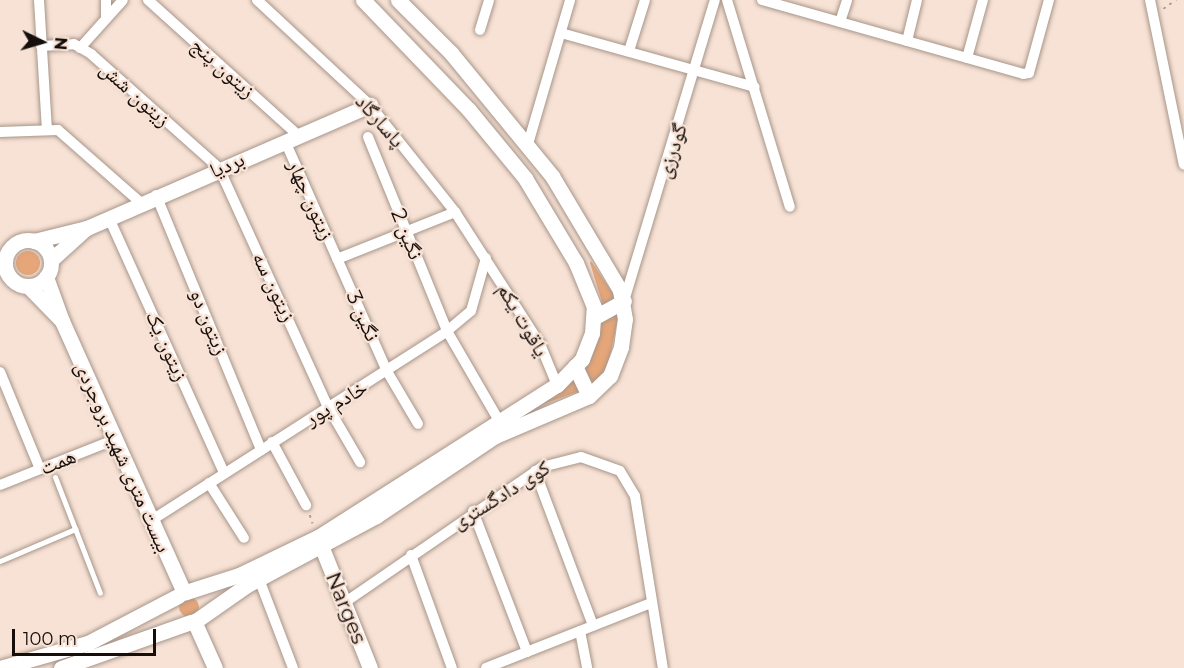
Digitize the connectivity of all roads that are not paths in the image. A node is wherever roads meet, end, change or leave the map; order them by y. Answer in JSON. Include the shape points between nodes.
{"nodes":[{"id":1,"x":39,"y":0,"type":"edge"},
{"id":2,"x":106,"y":0,"type":"edge"},
{"id":3,"x":123,"y":0,"type":"edge"},
{"id":4,"x":148,"y":0,"type":"edge"},
{"id":5,"x":256,"y":0,"type":"edge"},
{"id":6,"x":363,"y":0,"type":"edge"},
{"id":7,"x":398,"y":0,"type":"edge"},
{"id":8,"x":489,"y":0,"type":"edge"},
{"id":9,"x":570,"y":0,"type":"edge"},
{"id":10,"x":645,"y":0,"type":"edge"},
{"id":11,"x":715,"y":0,"type":"edge"},
{"id":12,"x":727,"y":0,"type":"edge"},
{"id":13,"x":762,"y":0,"type":"edge"},
{"id":14,"x":847,"y":0,"type":"edge"},
{"id":15,"x":917,"y":0,"type":"edge"},
{"id":16,"x":983,"y":0,"type":"edge"},
{"id":17,"x":1049,"y":0,"type":"edge"},
{"id":18,"x":1150,"y":0,"type":"edge"},
{"id":19,"x":783,"y":3,"type":"edge"},
{"id":20,"x":106,"y":18,"type":"junction"},
{"id":21,"x":840,"y":22,"type":"junction"},
{"id":22,"x":480,"y":30,"type":"dead end"},
{"id":23,"x":561,"y":33,"type":"junction"},
{"id":24,"x":906,"y":41,"type":"junction"},
{"id":25,"x":41,"y":46,"type":"junction"},
{"id":26,"x":80,"y":48,"type":"junction"},
{"id":27,"x":629,"y":51,"type":"junction"},
{"id":28,"x":967,"y":58,"type":"junction"},
{"id":29,"x":697,"y":71,"type":"junction"},
{"id":30,"x":755,"y":87,"type":"junction"},
{"id":31,"x":370,"y":105,"type":"junction"},
{"id":32,"x":47,"y":130,"type":"junction"},
{"id":33,"x":0,"y":132,"type":"edge"},
{"id":34,"x":368,"y":137,"type":"dead end"},
{"id":35,"x":292,"y":138,"type":"junction"},
{"id":36,"x":528,"y":144,"type":"junction"},
{"id":37,"x":1184,"y":163,"type":"edge"},
{"id":38,"x":219,"y":168,"type":"junction"},
{"id":39,"x":156,"y":195,"type":"junction"},
{"id":40,"x":140,"y":202,"type":"junction"},
{"id":41,"x":790,"y":207,"type":"dead end"},
{"id":42,"x":455,"y":212,"type":"junction"},
{"id":43,"x":109,"y":218,"type":"junction"},
{"id":44,"x":87,"y":228,"type":"junction"},
{"id":45,"x":406,"y":230,"type":"junction"},
{"id":46,"x":0,"y":240,"type":"edge"},
{"id":47,"x":28,"y":241,"type":"junction"},
{"id":48,"x":486,"y":258,"type":"junction"},
{"id":49,"x":337,"y":259,"type":"junction"},
{"id":50,"x":51,"y":260,"type":"junction"},
{"id":51,"x":4,"y":272,"type":"edge"},
{"id":52,"x":46,"y":277,"type":"junction"},
{"id":53,"x":28,"y":286,"type":"junction"},
{"id":54,"x":624,"y":300,"type":"junction"},
{"id":55,"x":595,"y":317,"type":"junction"},
{"id":56,"x":62,"y":321,"type":"junction"},
{"id":57,"x":447,"y":331,"type":"junction"},
{"id":58,"x":576,"y":366,"type":"junction"},
{"id":59,"x":0,"y":372,"type":"edge"},
{"id":60,"x":388,"y":373,"type":"junction"},
{"id":61,"x":557,"y":385,"type":"junction"},
{"id":62,"x":589,"y":396,"type":"junction"},
{"id":63,"x":12,"y":400,"type":"junction"},
{"id":64,"x":0,"y":406,"type":"edge"},
{"id":65,"x":328,"y":407,"type":"junction"},
{"id":66,"x":498,"y":419,"type":"junction"},
{"id":67,"x":418,"y":424,"type":"dead end"},
{"id":68,"x":116,"y":439,"type":"junction"},
{"id":69,"x":272,"y":442,"type":"junction"},
{"id":70,"x":261,"y":450,"type":"junction"},
{"id":71,"x":360,"y":462,"type":"dead end"},
{"id":72,"x":40,"y":469,"type":"junction"},
{"id":73,"x":535,"y":471,"type":"junction"},
{"id":74,"x":224,"y":473,"type":"junction"},
{"id":75,"x":55,"y":477,"type":"dead end"},
{"id":76,"x":209,"y":483,"type":"junction"},
{"id":77,"x":0,"y":485,"type":"edge"},
{"id":78,"x":306,"y":505,"type":"road end"},
{"id":79,"x":473,"y":510,"type":"junction"},
{"id":80,"x":152,"y":520,"type":"junction"},
{"id":81,"x":75,"y":529,"type":"junction"},
{"id":82,"x":244,"y":538,"type":"dead end"},
{"id":83,"x":320,"y":542,"type":"junction"},
{"id":84,"x":411,"y":555,"type":"junction"},
{"id":85,"x":0,"y":561,"type":"edge"},
{"id":86,"x":259,"y":579,"type":"junction"},
{"id":87,"x":100,"y":593,"type":"dead end"},
{"id":88,"x":183,"y":594,"type":"junction"},
{"id":89,"x":344,"y":603,"type":"junction"},
{"id":90,"x":651,"y":603,"type":"junction"},
{"id":91,"x":194,"y":621,"type":"junction"},
{"id":92,"x":593,"y":626,"type":"junction"},
{"id":93,"x":580,"y":631,"type":"junction"},
{"id":94,"x":527,"y":652,"type":"junction"},
{"id":95,"x":0,"y":668,"type":"edge"},
{"id":96,"x":61,"y":668,"type":"edge"},
{"id":97,"x":214,"y":668,"type":"edge"},
{"id":98,"x":293,"y":668,"type":"edge"},
{"id":99,"x":370,"y":668,"type":"edge"},
{"id":100,"x":452,"y":668,"type":"edge"},
{"id":101,"x":486,"y":668,"type":"edge"},
{"id":102,"x":587,"y":668,"type":"edge"},
{"id":103,"x":663,"y":668,"type":"edge"}],
"edges":[{"from":1,"to":25,"type":"street"},
{"from":2,"to":20,"type":"street"},
{"from":3,"to":20,"type":"street"},
{"from":4,"to":35,"type":"street","name":"زیتون پنج"},
{"from":5,"to":31,"type":"street","name":"پاسارگاد"},
{"from":6,"to":55,"type":"main road","via":[[469,110],[525,178],[576,262]]},
{"from":7,"to":36,"type":"main road"},
{"from":8,"to":22,"type":"street"},
{"from":9,"to":23,"type":"street"},
{"from":10,"to":27,"type":"street"},
{"from":11,"to":29,"type":"street","name":"گودرزی"},
{"from":12,"to":30,"type":"street"},
{"from":13,"to":19,"type":"street"},
{"from":14,"to":21,"type":"street"},
{"from":15,"to":24,"type":"street"},
{"from":16,"to":28,"type":"street"},
{"from":17,"to":28,"type":"street","via":[[1029,74]]},
{"from":18,"to":37,"type":"street"},
{"from":19,"to":21,"type":"street"},
{"from":20,"to":26,"type":"street"},
{"from":21,"to":24,"type":"street"},
{"from":23,"to":27,"type":"street"},
{"from":23,"to":36,"type":"street"},
{"from":24,"to":28,"type":"street"},
{"from":25,"to":26,"type":"street","name":"زیتون شش"},
{"from":25,"to":32,"type":"street"},
{"from":26,"to":38,"type":"street","name":"زیتون شش"},
{"from":27,"to":29,"type":"street"},
{"from":29,"to":30,"type":"street"},
{"from":29,"to":54,"type":"street","name":"گودرزی"},
{"from":30,"to":41,"type":"street"},
{"from":31,"to":35,"type":"main road","name":"بردیا"},
{"from":31,"to":42,"type":"street","name":"پاسارگاد"},
{"from":32,"to":33,"type":"street"},
{"from":32,"to":40,"type":"street","via":[[58,130]]},
{"from":34,"to":45,"type":"street","name":"نگین 2"},
{"from":35,"to":38,"type":"main road","name":"بردیا"},
{"from":35,"to":49,"type":"street","name":"زیتون چهار"},
{"from":36,"to":54,"type":"main road","via":[[580,219]]},
{"from":38,"to":39,"type":"main road","name":"بردیا"},
{"from":38,"to":65,"type":"street","name":"زیتون سه"},
{"from":39,"to":40,"type":"main road","name":"بردیا"},
{"from":39,"to":70,"type":"street","name":"زیتون دو"},
{"from":40,"to":43,"type":"main road","name":"بردیا"},
{"from":42,"to":45,"type":"street"},
{"from":42,"to":48,"type":"street","name":"پاسارگاد"},
{"from":43,"to":44,"type":"main road","name":"بردیا"},
{"from":43,"to":74,"type":"street","name":"زیتون یک"},
{"from":44,"to":47,"type":"main road"},
{"from":44,"to":50,"type":"main road"},
{"from":45,"to":49,"type":"street"},
{"from":45,"to":57,"type":"street","name":"نگین 2"},
{"from":46,"to":47,"type":"main road"},
{"from":47,"to":50,"type":"main road"},
{"from":47,"to":51,"type":"main road","via":[[8,252]]},
{"from":48,"to":57,"type":"street","name":"خادم پور","via":[[471,311]]},
{"from":48,"to":61,"type":"street","name":"یاقوت یکم","via":[[540,344]]},
{"from":49,"to":60,"type":"street","name":"نگین 3"},
{"from":50,"to":52,"type":"main road"},
{"from":51,"to":53,"type":"main road"},
{"from":52,"to":53,"type":"main road"},
{"from":52,"to":56,"type":"main road","name":"بیست متری شهید بروجردی"},
{"from":53,"to":56,"type":"main road","name":"بیست متری شهید بروجردی"},
{"from":54,"to":55,"type":"main road"},
{"from":54,"to":62,"type":"main road","via":[[616,362]]},
{"from":55,"to":58,"type":"main road"},
{"from":56,"to":68,"type":"main road","name":"بیست متری شهید بروجردی"},
{"from":57,"to":60,"type":"street","name":"خادم پور"},
{"from":57,"to":66,"type":"street","name":"نگین 2"},
{"from":58,"to":61,"type":"main road"},
{"from":58,"to":62,"type":"main road"},
{"from":59,"to":63,"type":"street"},
{"from":60,"to":65,"type":"street","name":"خادم پور"},
{"from":60,"to":67,"type":"street","name":"نگین 3"},
{"from":61,"to":66,"type":"main road"},
{"from":62,"to":83,"type":"main road","via":[[495,436]]},
{"from":63,"to":64,"type":"street"},
{"from":63,"to":72,"type":"street"},
{"from":65,"to":69,"type":"street","name":"خادم پور"},
{"from":65,"to":71,"type":"street","name":"زیتون سه"},
{"from":66,"to":83,"type":"main road"},
{"from":68,"to":72,"type":"street","name":"همت"},
{"from":68,"to":80,"type":"main road","name":"بیست متری شهید بروجردی"},
{"from":69,"to":70,"type":"street","name":"خادم پور"},
{"from":69,"to":78,"type":"street"},
{"from":70,"to":74,"type":"street","name":"خادم پور"},
{"from":72,"to":77,"type":"street","name":"همت"},
{"from":73,"to":79,"type":"street","name":"کوی دادگستری"},
{"from":73,"to":90,"type":"street","name":"کوی دادگستری","via":[[581,457],[620,471],[635,495]]},
{"from":73,"to":92,"type":"street"},
{"from":74,"to":76,"type":"street","name":"خادم پور"},
{"from":75,"to":81,"type":"lane"},
{"from":76,"to":80,"type":"street","name":"خادم پور"},
{"from":76,"to":82,"type":"street"},
{"from":79,"to":84,"type":"street","name":"کوی دادگستری"},
{"from":79,"to":94,"type":"street"},
{"from":80,"to":88,"type":"main road","name":"بیست متری شهید بروجردی"},
{"from":81,"to":85,"type":"lane"},
{"from":81,"to":87,"type":"lane"},
{"from":83,"to":86,"type":"main road"},
{"from":83,"to":88,"type":"main road"},
{"from":83,"to":89,"type":"main road","name":"Narges"},
{"from":84,"to":89,"type":"street","name":"کوی دادگستری"},
{"from":84,"to":100,"type":"street"},
{"from":86,"to":91,"type":"main road"},
{"from":86,"to":98,"type":"street"},
{"from":88,"to":91,"type":"main road","via":[[175,613]]},
{"from":88,"to":91,"type":"main road","via":[[204,604]]},
{"from":88,"to":95,"type":"main road","via":[[88,643]]},
{"from":89,"to":99,"type":"main road","name":"Narges"},
{"from":90,"to":92,"type":"street"},
{"from":90,"to":103,"type":"street","name":"کوی دادگستری"},
{"from":91,"to":96,"type":"main road"},
{"from":91,"to":97,"type":"main road"},
{"from":92,"to":93,"type":"street"},
{"from":93,"to":94,"type":"street"},
{"from":93,"to":102,"type":"street"},
{"from":94,"to":101,"type":"street"}]}
